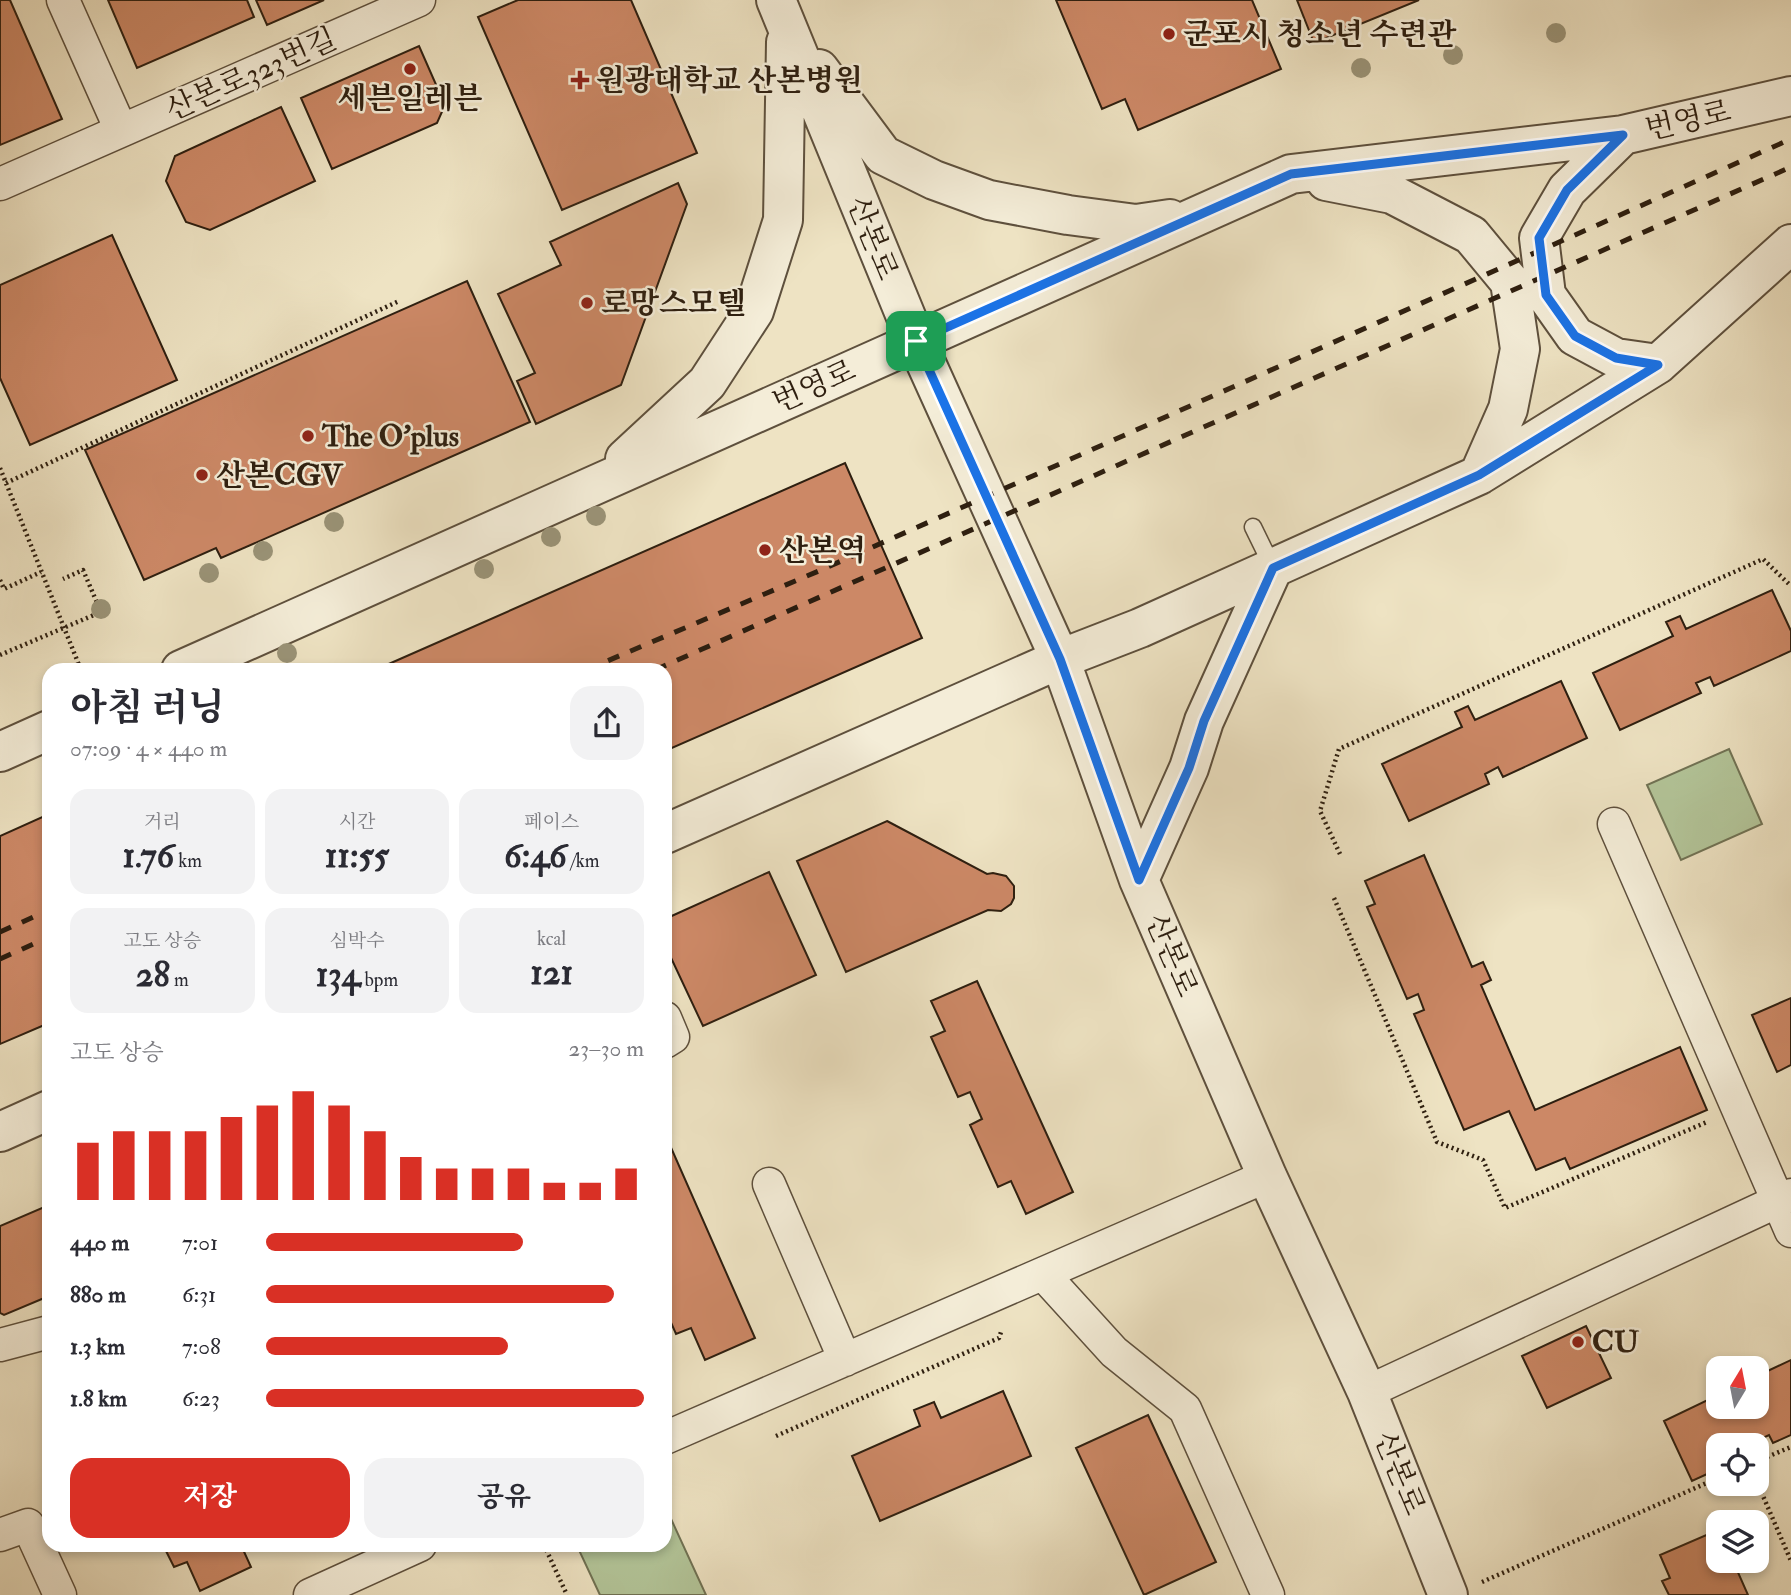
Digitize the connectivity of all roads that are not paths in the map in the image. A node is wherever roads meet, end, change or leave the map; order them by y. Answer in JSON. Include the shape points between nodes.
{"nodes":[{"id":1,"x":63,"y":0,"type":"edge"},
{"id":2,"x":419,"y":0,"type":"edge"},
{"id":3,"x":781,"y":13,"type":"edge"},
{"id":4,"x":1791,"y":96,"type":"edge"},
{"id":5,"x":121,"y":130,"type":"junction"},
{"id":6,"x":1623,"y":135,"type":"junction"},
{"id":7,"x":1291,"y":174,"type":"junction"},
{"id":8,"x":0,"y":184,"type":"edge"},
{"id":9,"x":1200,"y":215,"type":"junction"},
{"id":10,"x":1791,"y":244,"type":"edge"},
{"id":11,"x":916,"y":341,"type":"junction"},
{"id":12,"x":1658,"y":365,"type":"junction"},
{"id":13,"x":1479,"y":475,"type":"junction"},
{"id":14,"x":600,"y":482,"type":"junction"},
{"id":15,"x":1253,"y":527,"type":"dead end"},
{"id":16,"x":1273,"y":568,"type":"junction"},
{"id":17,"x":1060,"y":659,"type":"junction"},
{"id":18,"x":197,"y":663,"type":"edge"},
{"id":19,"x":42,"y":733,"type":"edge"},
{"id":20,"x":0,"y":752,"type":"edge"},
{"id":21,"x":1614,"y":824,"type":"dead end"},
{"id":22,"x":672,"y":831,"type":"edge"},
{"id":23,"x":1139,"y":880,"type":"junction"},
{"id":24,"x":42,"y":1113,"type":"edge"},
{"id":25,"x":0,"y":1132,"type":"edge"},
{"id":26,"x":1267,"y":1176,"type":"junction"},
{"id":27,"x":769,"y":1184,"type":"dead end"},
{"id":28,"x":1784,"y":1198,"type":"edge"},
{"id":29,"x":1791,"y":1231,"type":"edge"},
{"id":30,"x":1043,"y":1274,"type":"junction"},
{"id":31,"x":42,"y":1334,"type":"edge"},
{"id":32,"x":0,"y":1345,"type":"edge"},
{"id":33,"x":845,"y":1360,"type":"junction"},
{"id":34,"x":1367,"y":1392,"type":"junction"},
{"id":35,"x":672,"y":1435,"type":"edge"},
{"id":36,"x":0,"y":1535,"type":"edge"},
{"id":37,"x":405,"y":1552,"type":"edge"},
{"id":38,"x":1462,"y":1590,"type":"edge"},
{"id":39,"x":60,"y":1595,"type":"edge"},
{"id":40,"x":310,"y":1595,"type":"edge"},
{"id":41,"x":1268,"y":1595,"type":"edge"}],
"edges":[{"from":1,"to":5,"type":"street"},
{"from":2,"to":5,"type":"street","name":"산본로323번길"},
{"from":3,"to":9,"type":"street","via":[[883,155],[934,180],[989,200],[1136,224]]},
{"from":3,"to":11,"type":"street","name":"산본로"},
{"from":3,"to":14,"type":"street","via":[[783,220],[754,311],[707,383]]},
{"from":4,"to":6,"type":"street","name":"번영로"},
{"from":5,"to":8,"type":"street","name":"산본로323번길"},
{"from":6,"to":7,"type":"street","name":"번영로"},
{"from":6,"to":12,"type":"street","via":[[1567,190],[1539,238],[1546,295],[1575,336],[1616,358]]},
{"from":7,"to":9,"type":"street","name":"번영로"},
{"from":7,"to":13,"type":"street","via":[[1392,194],[1471,234],[1510,282],[1520,349],[1508,409]]},
{"from":9,"to":11,"type":"street","name":"번영로"},
{"from":10,"to":12,"type":"street"},
{"from":11,"to":14,"type":"street","name":"번영로"},
{"from":11,"to":17,"type":"street","name":"산본로"},
{"from":12,"to":13,"type":"street"},
{"from":13,"to":16,"type":"street"},
{"from":14,"to":18,"type":"street","name":"번영로"},
{"from":15,"to":16,"type":"lane"},
{"from":16,"to":17,"type":"street"},
{"from":16,"to":23,"type":"street"},
{"from":17,"to":22,"type":"street"},
{"from":17,"to":23,"type":"street","name":"산본로"},
{"from":19,"to":20,"type":"street"},
{"from":21,"to":28,"type":"street","via":[[1737,1109]]},
{"from":23,"to":26,"type":"street","name":"산본로"},
{"from":24,"to":25,"type":"street"},
{"from":26,"to":30,"type":"street"},
{"from":26,"to":34,"type":"street","name":"산본로"},
{"from":27,"to":33,"type":"street"},
{"from":28,"to":29,"type":"street"},
{"from":28,"to":34,"type":"street"},
{"from":30,"to":33,"type":"street"},
{"from":30,"to":41,"type":"street","via":[[1114,1352],[1185,1409]]},
{"from":31,"to":32,"type":"street"},
{"from":33,"to":35,"type":"street"},
{"from":34,"to":38,"type":"street","name":"산본로"},
{"from":36,"to":39,"type":"street","via":[[27,1525]]},
{"from":37,"to":40,"type":"street"}]}
